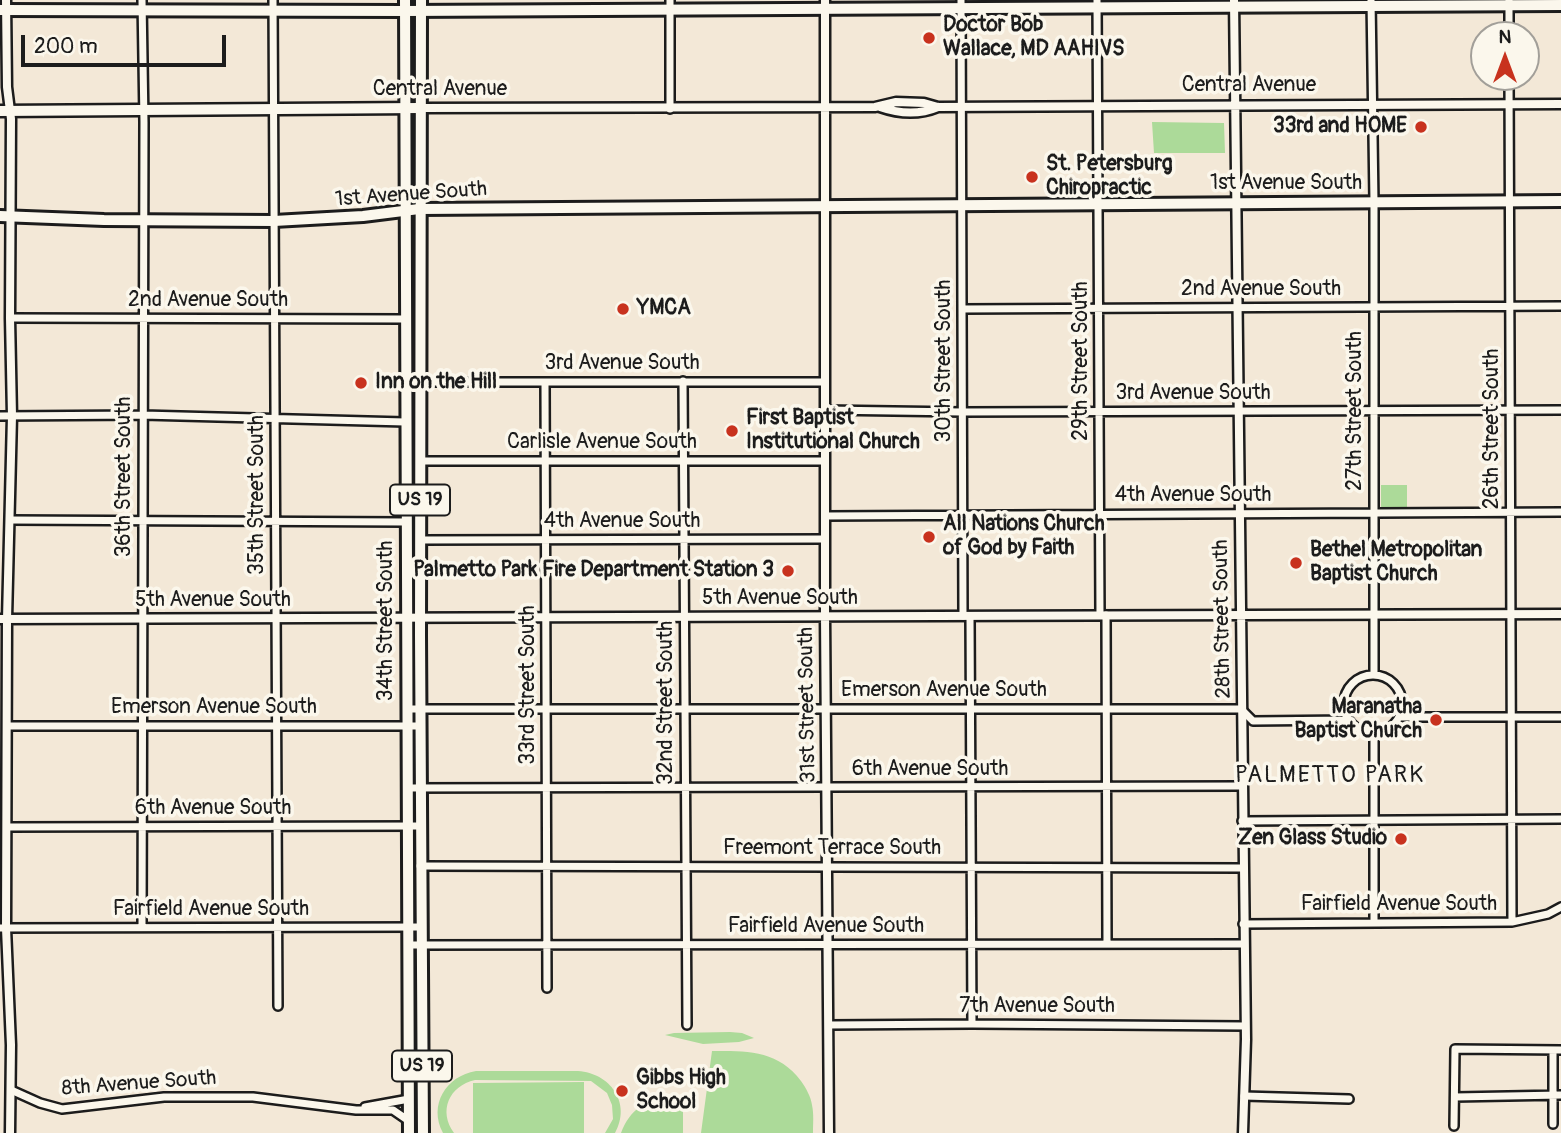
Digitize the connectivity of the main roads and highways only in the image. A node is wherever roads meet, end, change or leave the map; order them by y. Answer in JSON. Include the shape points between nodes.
{"nodes":[{"id":1,"x":1234,"y":3,"type":"edge"},
{"id":2,"x":1371,"y":3,"type":"edge"},
{"id":3,"x":1509,"y":3,"type":"edge"},
{"id":4,"x":825,"y":4,"type":"edge"},
{"id":5,"x":961,"y":4,"type":"edge"},
{"id":6,"x":1097,"y":4,"type":"edge"},
{"id":7,"x":142,"y":5,"type":"edge"},
{"id":8,"x":273,"y":5,"type":"edge"},
{"id":9,"x":670,"y":5,"type":"edge"},
{"id":10,"x":1561,"y":5,"type":"edge"},
{"id":11,"x":405,"y":6,"type":"edge"},
{"id":12,"x":421,"y":6,"type":"edge"},
{"id":13,"x":4,"y":7,"type":"edge"},
{"id":14,"x":405,"y":108,"type":"junction"},
{"id":15,"x":419,"y":108,"type":"junction"},
{"id":16,"x":5,"y":111,"type":"edge"},
{"id":17,"x":1561,"y":201,"type":"edge"},
{"id":18,"x":419,"y":209,"type":"junction"},
{"id":19,"x":405,"y":211,"type":"junction"},
{"id":20,"x":6,"y":216,"type":"edge"},
{"id":21,"x":405,"y":260,"type":"junction"},
{"id":22,"x":419,"y":297,"type":"junction"},
{"id":23,"x":405,"y":324,"type":"junction"},
{"id":24,"x":420,"y":382,"type":"junction"},
{"id":25,"x":405,"y":422,"type":"junction"},
{"id":26,"x":420,"y":477,"type":"junction"},
{"id":27,"x":409,"y":1099,"type":"junction"},
{"id":28,"x":409,"y":1127,"type":"edge"},
{"id":29,"x":423,"y":1130,"type":"edge"}],
"edges":[{"from":1,"to":2,"type":"main road"},
{"from":1,"to":6,"type":"main road"},
{"from":2,"to":3,"type":"main road"},
{"from":3,"to":10,"type":"main road"},
{"from":4,"to":5,"type":"main road"},
{"from":4,"to":9,"type":"main road"},
{"from":5,"to":6,"type":"main road"},
{"from":7,"to":8,"type":"main road"},
{"from":7,"to":13,"type":"main road"},
{"from":8,"to":11,"type":"main road"},
{"from":9,"to":12,"type":"main road"},
{"from":11,"to":12,"type":"main road"},
{"from":11,"to":14,"type":"main road","number":"US 19"},
{"from":12,"to":15,"type":"main road","number":"US 19"},
{"from":14,"to":15,"type":"main road","name":"Central Avenue"},
{"from":14,"to":16,"type":"main road","name":"Central Avenue"},
{"from":14,"to":19,"type":"main road","name":"34th Street South","number":"US 19"},
{"from":15,"to":18,"type":"main road","name":"34th Street South","number":"US 19"},
{"from":17,"to":18,"type":"main road","name":"1st Avenue South"},
{"from":18,"to":19,"type":"main road","name":"1st Avenue South"},
{"from":18,"to":22,"type":"main road","name":"34th Street South","number":"US 19"},
{"from":19,"to":20,"type":"main road","name":"1st Avenue South","via":[[274,221]]},
{"from":19,"to":21,"type":"main road","name":"34th Street South","number":"US 19"},
{"from":21,"to":22,"type":"main road","via":[[414,263],[414,293]]},
{"from":21,"to":23,"type":"main road","name":"34th Street South","number":"US 19"},
{"from":22,"to":24,"type":"main road","name":"34th Street South","number":"US 19"},
{"from":23,"to":24,"type":"main road","via":[[414,332],[414,373]]},
{"from":23,"to":25,"type":"main road","name":"34th Street South","number":"US 19"},
{"from":24,"to":26,"type":"main road","name":"34th Street South","number":"US 19"},
{"from":25,"to":26,"type":"main road","via":[[414,432],[414,468]]},
{"from":25,"to":27,"type":"main road","name":"34th Street South","number":"US 19"},
{"from":26,"to":29,"type":"main road","name":"34th Street South","number":"US 19"},
{"from":27,"to":28,"type":"main road","name":"34th Street South","number":"US 19"},
{"from":27,"to":29,"type":"main road"}]}
